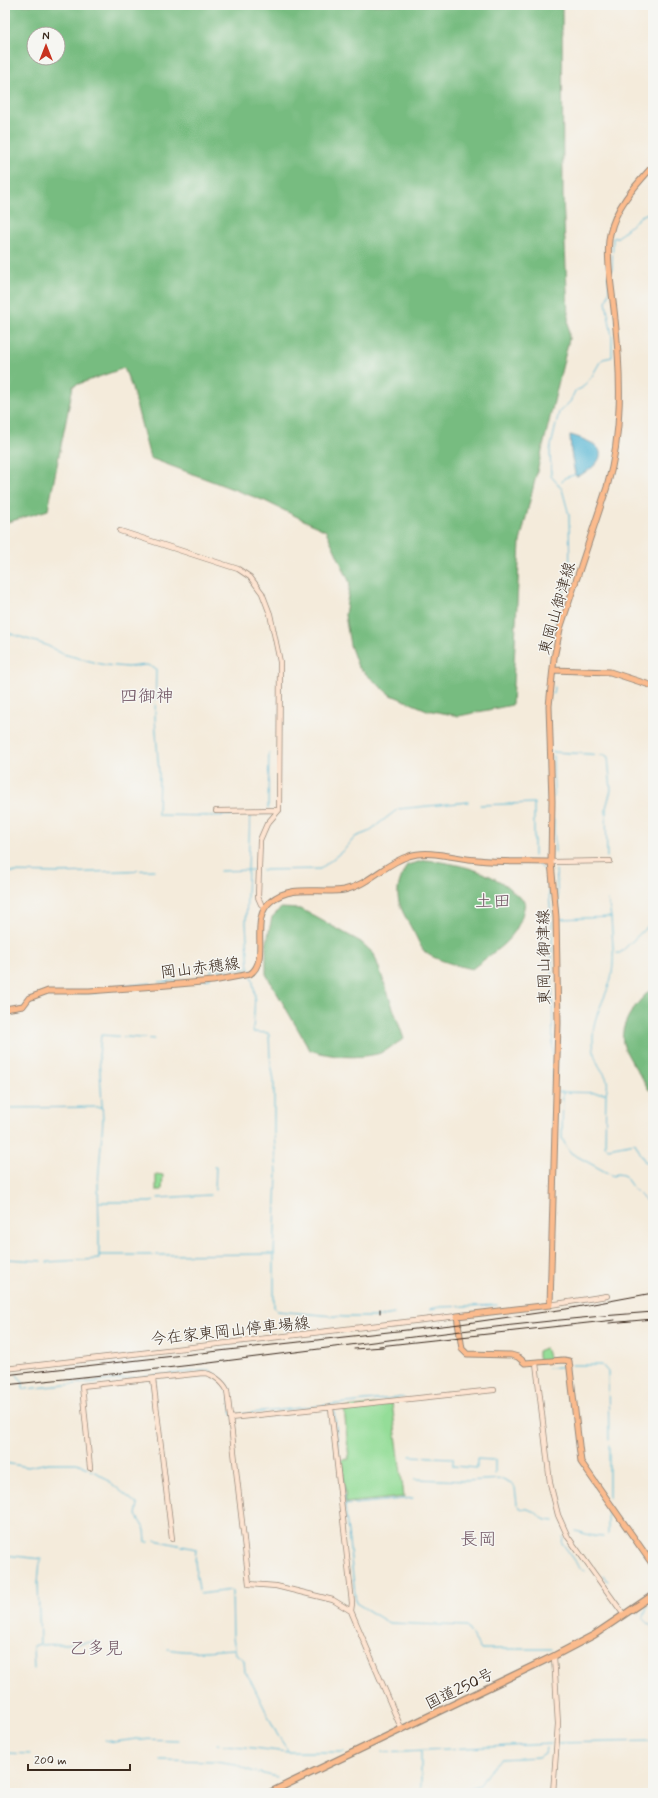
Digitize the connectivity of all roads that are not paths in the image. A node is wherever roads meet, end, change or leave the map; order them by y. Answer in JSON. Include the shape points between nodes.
{"nodes":[{"id":1,"x":653,"y":166,"type":"edge"},
{"id":2,"x":120,"y":531,"type":"dead end"},
{"id":3,"x":553,"y":670,"type":"junction"},
{"id":4,"x":653,"y":686,"type":"edge"},
{"id":5,"x":279,"y":810,"type":"junction"},
{"id":6,"x":216,"y":811,"type":"dead end"},
{"id":7,"x":610,"y":861,"type":"dead end"},
{"id":8,"x":551,"y":862,"type":"junction"},
{"id":9,"x":265,"y":908,"type":"junction"},
{"id":10,"x":5,"y":1009,"type":"edge"},
{"id":11,"x":607,"y":1296,"type":"dead end"},
{"id":12,"x":550,"y":1305,"type":"junction"},
{"id":13,"x":457,"y":1316,"type":"junction"},
{"id":14,"x":536,"y":1363,"type":"junction"},
{"id":15,"x":5,"y":1369,"type":"edge"},
{"id":16,"x":153,"y":1379,"type":"junction"},
{"id":17,"x":494,"y":1390,"type":"dead end"},
{"id":18,"x":331,"y":1408,"type":"junction"},
{"id":19,"x":230,"y":1418,"type":"junction"},
{"id":20,"x":90,"y":1468,"type":"dead end"},
{"id":21,"x":172,"y":1539,"type":"dead end"},
{"id":22,"x":653,"y":1565,"type":"edge"},
{"id":23,"x":653,"y":1595,"type":"edge"},
{"id":24,"x":351,"y":1610,"type":"junction"},
{"id":25,"x":624,"y":1614,"type":"junction"},
{"id":26,"x":554,"y":1656,"type":"junction"},
{"id":27,"x":402,"y":1730,"type":"junction"},
{"id":28,"x":268,"y":1793,"type":"edge"},
{"id":29,"x":553,"y":1793,"type":"edge"}],
"edges":[{"from":1,"to":3,"type":"main road","name":"東岡山御津線","via":[[626,197],[609,235],[609,261],[619,356],[617,442],[614,465],[560,629]]},
{"from":2,"to":5,"type":"street","via":[[238,569],[250,577],[262,593],[269,610],[280,662]]},
{"from":3,"to":4,"type":"main road","via":[[610,672]]},
{"from":3,"to":8,"type":"main road","name":"東岡山御津線","via":[[548,727],[552,801]]},
{"from":5,"to":6,"type":"street"},
{"from":5,"to":9,"type":"street","via":[[267,824],[260,840],[258,897]]},
{"from":7,"to":8,"type":"street"},
{"from":8,"to":9,"type":"main road","via":[[479,861],[422,854],[408,856],[356,886],[344,890],[288,892],[278,896]]},
{"from":8,"to":12,"type":"main road","name":"東岡山御津線","via":[[556,917],[558,1023]]},
{"from":9,"to":10,"type":"main road","name":"岡山赤穂線","via":[[260,924],[258,964],[250,974],[213,981],[156,986],[48,991],[30,998],[23,1006]]},
{"from":11,"to":12,"type":"street"},
{"from":12,"to":13,"type":"main road"},
{"from":13,"to":14,"type":"main road","via":[[464,1352],[471,1355],[518,1356],[524,1363]]},
{"from":13,"to":15,"type":"street","name":"今在家東岡山停車場線"},
{"from":14,"to":22,"type":"main road","via":[[569,1361],[581,1462]]},
{"from":14,"to":25,"type":"street","via":[[550,1483],[558,1515],[568,1537]]},
{"from":16,"to":19,"type":"street","via":[[203,1373],[211,1375],[227,1390]]},
{"from":16,"to":20,"type":"street","via":[[82,1386]]},
{"from":16,"to":21,"type":"street"},
{"from":17,"to":18,"type":"street"},
{"from":18,"to":19,"type":"street"},
{"from":18,"to":24,"type":"street"},
{"from":19,"to":24,"type":"street","via":[[249,1584],[276,1586],[333,1600]]},
{"from":23,"to":25,"type":"highway","name":"国道250号"},
{"from":24,"to":27,"type":"street"},
{"from":25,"to":26,"type":"highway","name":"国道250号","via":[[594,1635]]},
{"from":26,"to":27,"type":"highway","name":"国道250号"},
{"from":26,"to":29,"type":"street","via":[[558,1724]]},
{"from":27,"to":28,"type":"highway","name":"国道250号"}]}
